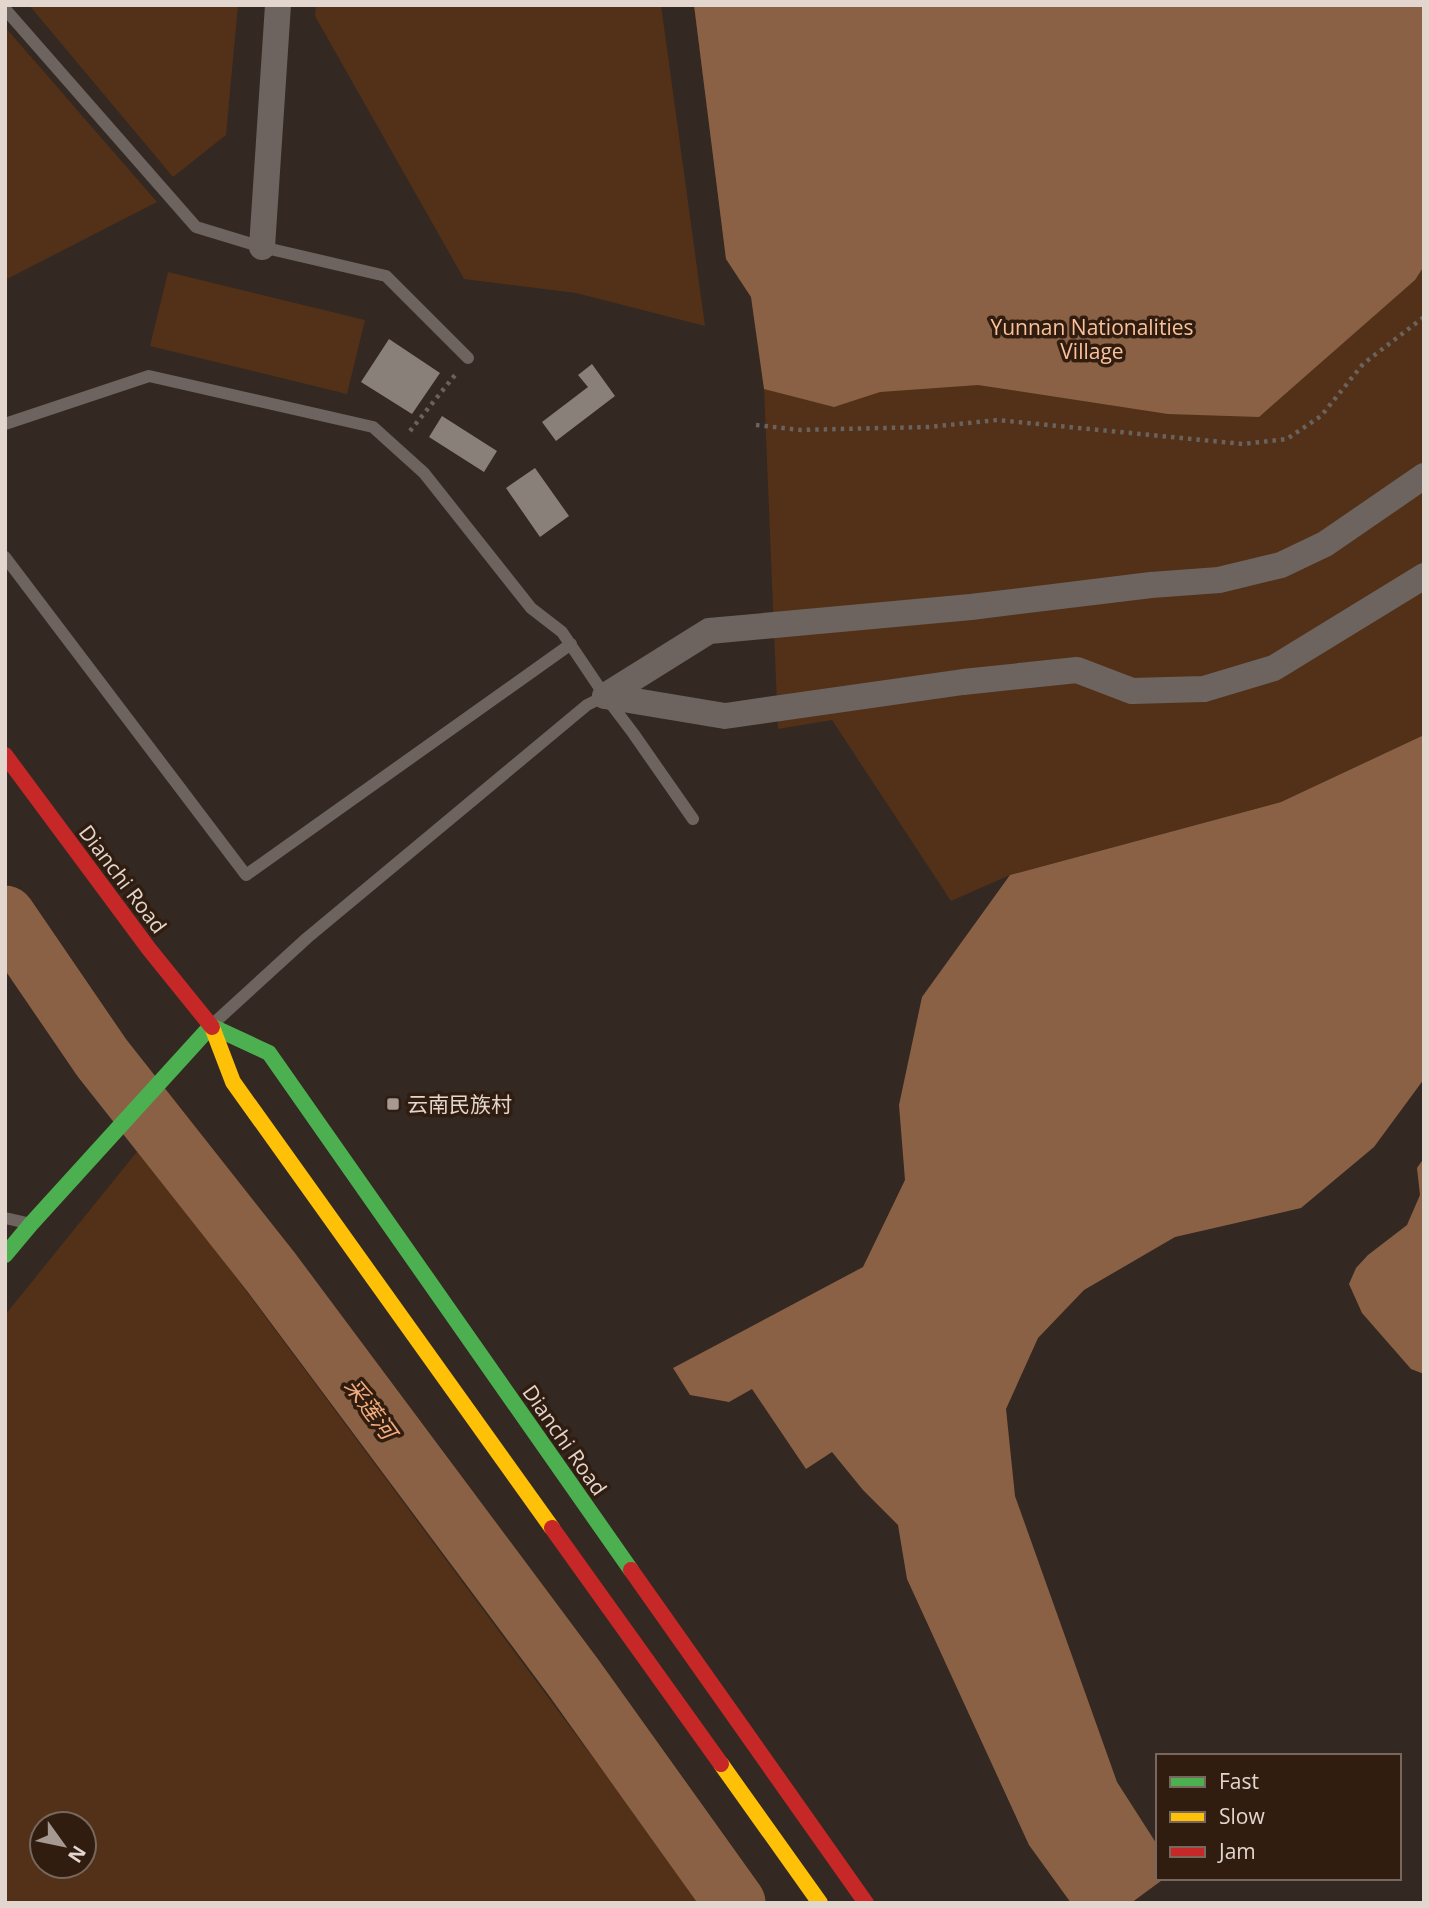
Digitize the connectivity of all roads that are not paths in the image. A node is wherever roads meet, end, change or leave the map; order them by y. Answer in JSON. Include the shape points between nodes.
{"nodes":[{"id":1,"x":278,"y":5,"type":"edge"},
{"id":2,"x":5,"y":9,"type":"edge"},
{"id":3,"x":262,"y":247,"type":"junction"},
{"id":4,"x":468,"y":358,"type":"road end"},
{"id":5,"x":5,"y":424,"type":"edge"},
{"id":6,"x":1424,"y":476,"type":"edge"},
{"id":7,"x":5,"y":557,"type":"edge"},
{"id":8,"x":1424,"y":576,"type":"edge"},
{"id":9,"x":571,"y":644,"type":"junction"},
{"id":10,"x":605,"y":696,"type":"junction"},
{"id":11,"x":5,"y":755,"type":"edge"},
{"id":12,"x":693,"y":819,"type":"dead end"},
{"id":13,"x":211,"y":1026,"type":"junction"},
{"id":14,"x":5,"y":1218,"type":"edge"},
{"id":15,"x":31,"y":1223,"type":"junction"},
{"id":16,"x":5,"y":1255,"type":"edge"},
{"id":17,"x":820,"y":1903,"type":"edge"},
{"id":18,"x":866,"y":1903,"type":"edge"}],
"edges":[{"from":1,"to":3,"type":"street"},
{"from":2,"to":3,"type":"lane","via":[[196,226]]},
{"from":3,"to":4,"type":"lane","via":[[386,276]]},
{"from":5,"to":9,"type":"lane","via":[[149,376],[373,427],[424,473],[531,608]]},
{"from":6,"to":10,"type":"street","via":[[1325,544],[1281,565],[1219,580],[709,631]]},
{"from":7,"to":9,"type":"lane","via":[[246,875]]},
{"from":8,"to":10,"type":"street","via":[[1274,668],[1204,689],[1132,691],[1077,670],[725,716]]},
{"from":9,"to":10,"type":"lane"},
{"from":10,"to":12,"type":"lane"},
{"from":10,"to":13,"type":"lane","via":[[587,705],[307,938]]},
{"from":11,"to":13,"type":"main road","name":"Dianchi Road"},
{"from":13,"to":15,"type":"main road"},
{"from":13,"to":17,"type":"main road","name":"Dianchi Road","via":[[233,1082]]},
{"from":13,"to":18,"type":"main road","name":"Dianchi Road","via":[[269,1053]]},
{"from":14,"to":15,"type":"lane"},
{"from":15,"to":16,"type":"main road"}]}
